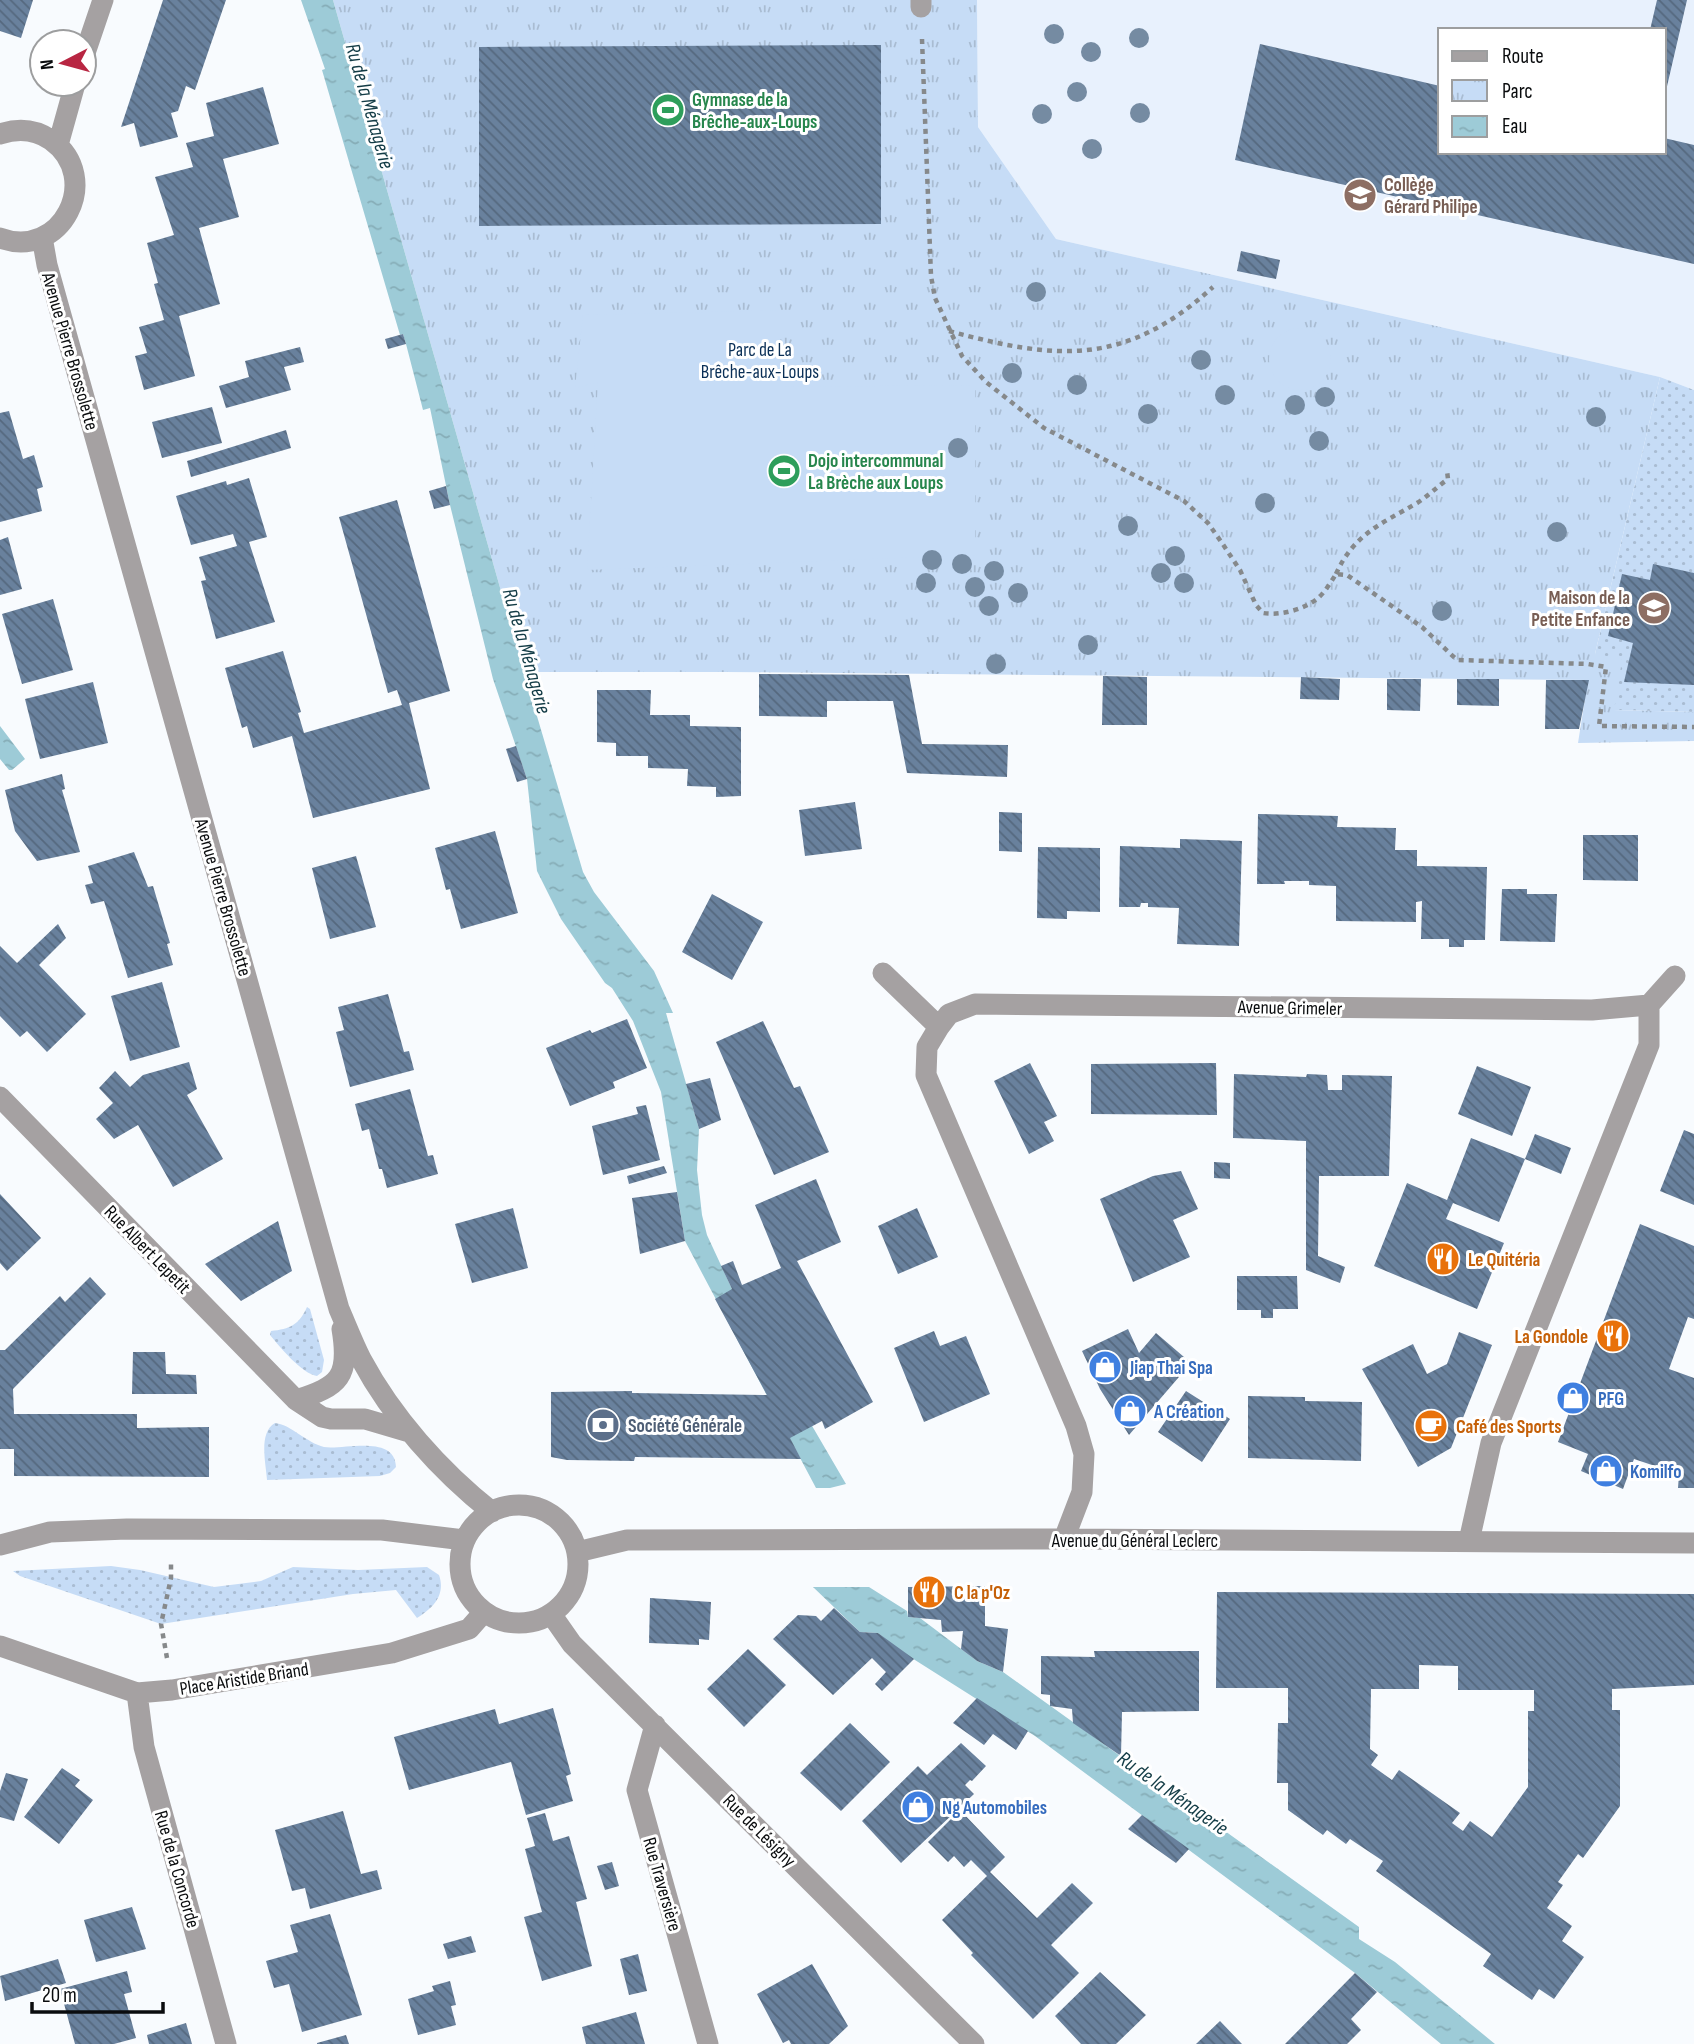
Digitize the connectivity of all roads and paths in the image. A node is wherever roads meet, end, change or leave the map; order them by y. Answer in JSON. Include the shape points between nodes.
{"nodes":[{"id":1,"x":103,"y":0,"type":"edge"},
{"id":2,"x":921,"y":4,"type":"edge"},
{"id":3,"x":94,"y":28,"type":"edge"},
{"id":4,"x":71,"y":98,"type":"edge"},
{"id":5,"x":0,"y":134,"type":"edge"},
{"id":6,"x":58,"y":145,"type":"junction"},
{"id":7,"x":0,"y":237,"type":"edge"},
{"id":8,"x":42,"y":237,"type":"junction"},
{"id":9,"x":1213,"y":287,"type":"dead end"},
{"id":10,"x":949,"y":331,"type":"junction"},
{"id":11,"x":1447,"y":471,"type":"dead end"},
{"id":12,"x":1336,"y":575,"type":"junction"},
{"id":13,"x":1694,"y":727,"type":"edge"},
{"id":14,"x":883,"y":973,"type":"dead end"},
{"id":15,"x":1675,"y":976,"type":"dead end"},
{"id":16,"x":1649,"y":1005,"type":"junction"},
{"id":17,"x":939,"y":1027,"type":"junction"},
{"id":18,"x":0,"y":1097,"type":"edge"},
{"id":19,"x":339,"y":1309,"type":"junction"},
{"id":20,"x":296,"y":1400,"type":"junction"},
{"id":21,"x":410,"y":1432,"type":"junction"},
{"id":22,"x":492,"y":1511,"type":"junction"},
{"id":23,"x":171,"y":1529,"type":"junction"},
{"id":24,"x":1064,"y":1539,"type":"junction"},
{"id":25,"x":464,"y":1540,"type":"junction"},
{"id":26,"x":1469,"y":1541,"type":"junction"},
{"id":27,"x":1694,"y":1544,"type":"edge"},
{"id":28,"x":0,"y":1545,"type":"edge"},
{"id":29,"x":577,"y":1552,"type":"junction"},
{"id":30,"x":484,"y":1612,"type":"junction"},
{"id":31,"x":551,"y":1614,"type":"junction"},
{"id":32,"x":0,"y":1646,"type":"edge"},
{"id":33,"x":172,"y":1690,"type":"junction"},
{"id":34,"x":137,"y":1693,"type":"junction"},
{"id":35,"x":655,"y":1725,"type":"junction"},
{"id":36,"x":226,"y":2044,"type":"edge"},
{"id":37,"x":708,"y":2044,"type":"edge"},
{"id":38,"x":974,"y":2044,"type":"edge"}],
"edges":[{"from":1,"to":3,"type":"street"},
{"from":2,"to":10,"type":"path","via":[[931,276]]},
{"from":4,"to":6,"type":"street"},
{"from":5,"to":6,"type":"street","via":[[28,130]]},
{"from":6,"to":8,"type":"street","via":[[75,177],[75,196],[57,228]]},
{"from":7,"to":8,"type":"street","via":[[24,242]]},
{"from":8,"to":19,"type":"street","name":"Avenue Pierre Brossolette"},
{"from":9,"to":10,"type":"path","via":[[1150,332],[1092,350],[1018,349]]},
{"from":10,"to":12,"type":"path","via":[[962,356],[986,382],[1044,428],[1196,511],[1240,570],[1263,613],[1310,603]]},
{"from":11,"to":12,"type":"path","via":[[1447,479],[1349,549]]},
{"from":12,"to":13,"type":"path","via":[[1347,575],[1422,627],[1457,660],[1606,667],[1599,726]]},
{"from":14,"to":17,"type":"street"},
{"from":15,"to":16,"type":"street"},
{"from":16,"to":17,"type":"street","name":"Avenue Grimeler","via":[[1592,1010],[975,1004],[949,1014]]},
{"from":16,"to":26,"type":"street","via":[[1649,1045],[1491,1443]]},
{"from":17,"to":24,"type":"street","via":[[928,1047],[926,1075],[1084,1454],[1082,1492]]},
{"from":18,"to":20,"type":"street","name":"Rue Albert Lepetit"},
{"from":19,"to":20,"type":"street","via":[[346,1353],[343,1370],[334,1384]]},
{"from":19,"to":21,"type":"street","name":"Avenue Pierre Brossolette","via":[[361,1359]]},
{"from":20,"to":21,"type":"street","name":"Rue Albert Lepetit","via":[[322,1417],[365,1419]]},
{"from":21,"to":22,"type":"street","name":"Avenue Pierre Brossolette"},
{"from":22,"to":25,"type":"street"},
{"from":22,"to":29,"type":"street","via":[[526,1505],[544,1510],[570,1535]]},
{"from":23,"to":25,"type":"street","via":[[382,1530]]},
{"from":23,"to":28,"type":"street","via":[[50,1532]]},
{"from":23,"to":33,"type":"path","via":[[171,1578],[161,1624]]},
{"from":24,"to":26,"type":"street","name":"Avenue du Général Leclerc"},
{"from":24,"to":29,"type":"street","name":"Avenue du Général Leclerc","via":[[627,1540]]},
{"from":25,"to":30,"type":"street","via":[[462,1579],[470,1598]]},
{"from":26,"to":27,"type":"street","name":"Avenue du Général Leclerc"},
{"from":29,"to":31,"type":"street","via":[[574,1587]]},
{"from":30,"to":31,"type":"street","via":[[517,1623]]},
{"from":30,"to":33,"type":"street","name":"Place Aristide Briand","via":[[469,1629],[391,1653]]},
{"from":31,"to":35,"type":"street","name":"Rue de Lésigny","via":[[572,1644]]},
{"from":32,"to":34,"type":"street","name":"Place Aristide Briand"},
{"from":33,"to":34,"type":"street","name":"Place Aristide Briand"},
{"from":34,"to":36,"type":"street","name":"Rue de la Concorde","via":[[144,1747]]},
{"from":35,"to":37,"type":"street","name":"Rue Traversière","via":[[637,1790]]},
{"from":35,"to":38,"type":"street","name":"Rue de Lésigny"}]}
